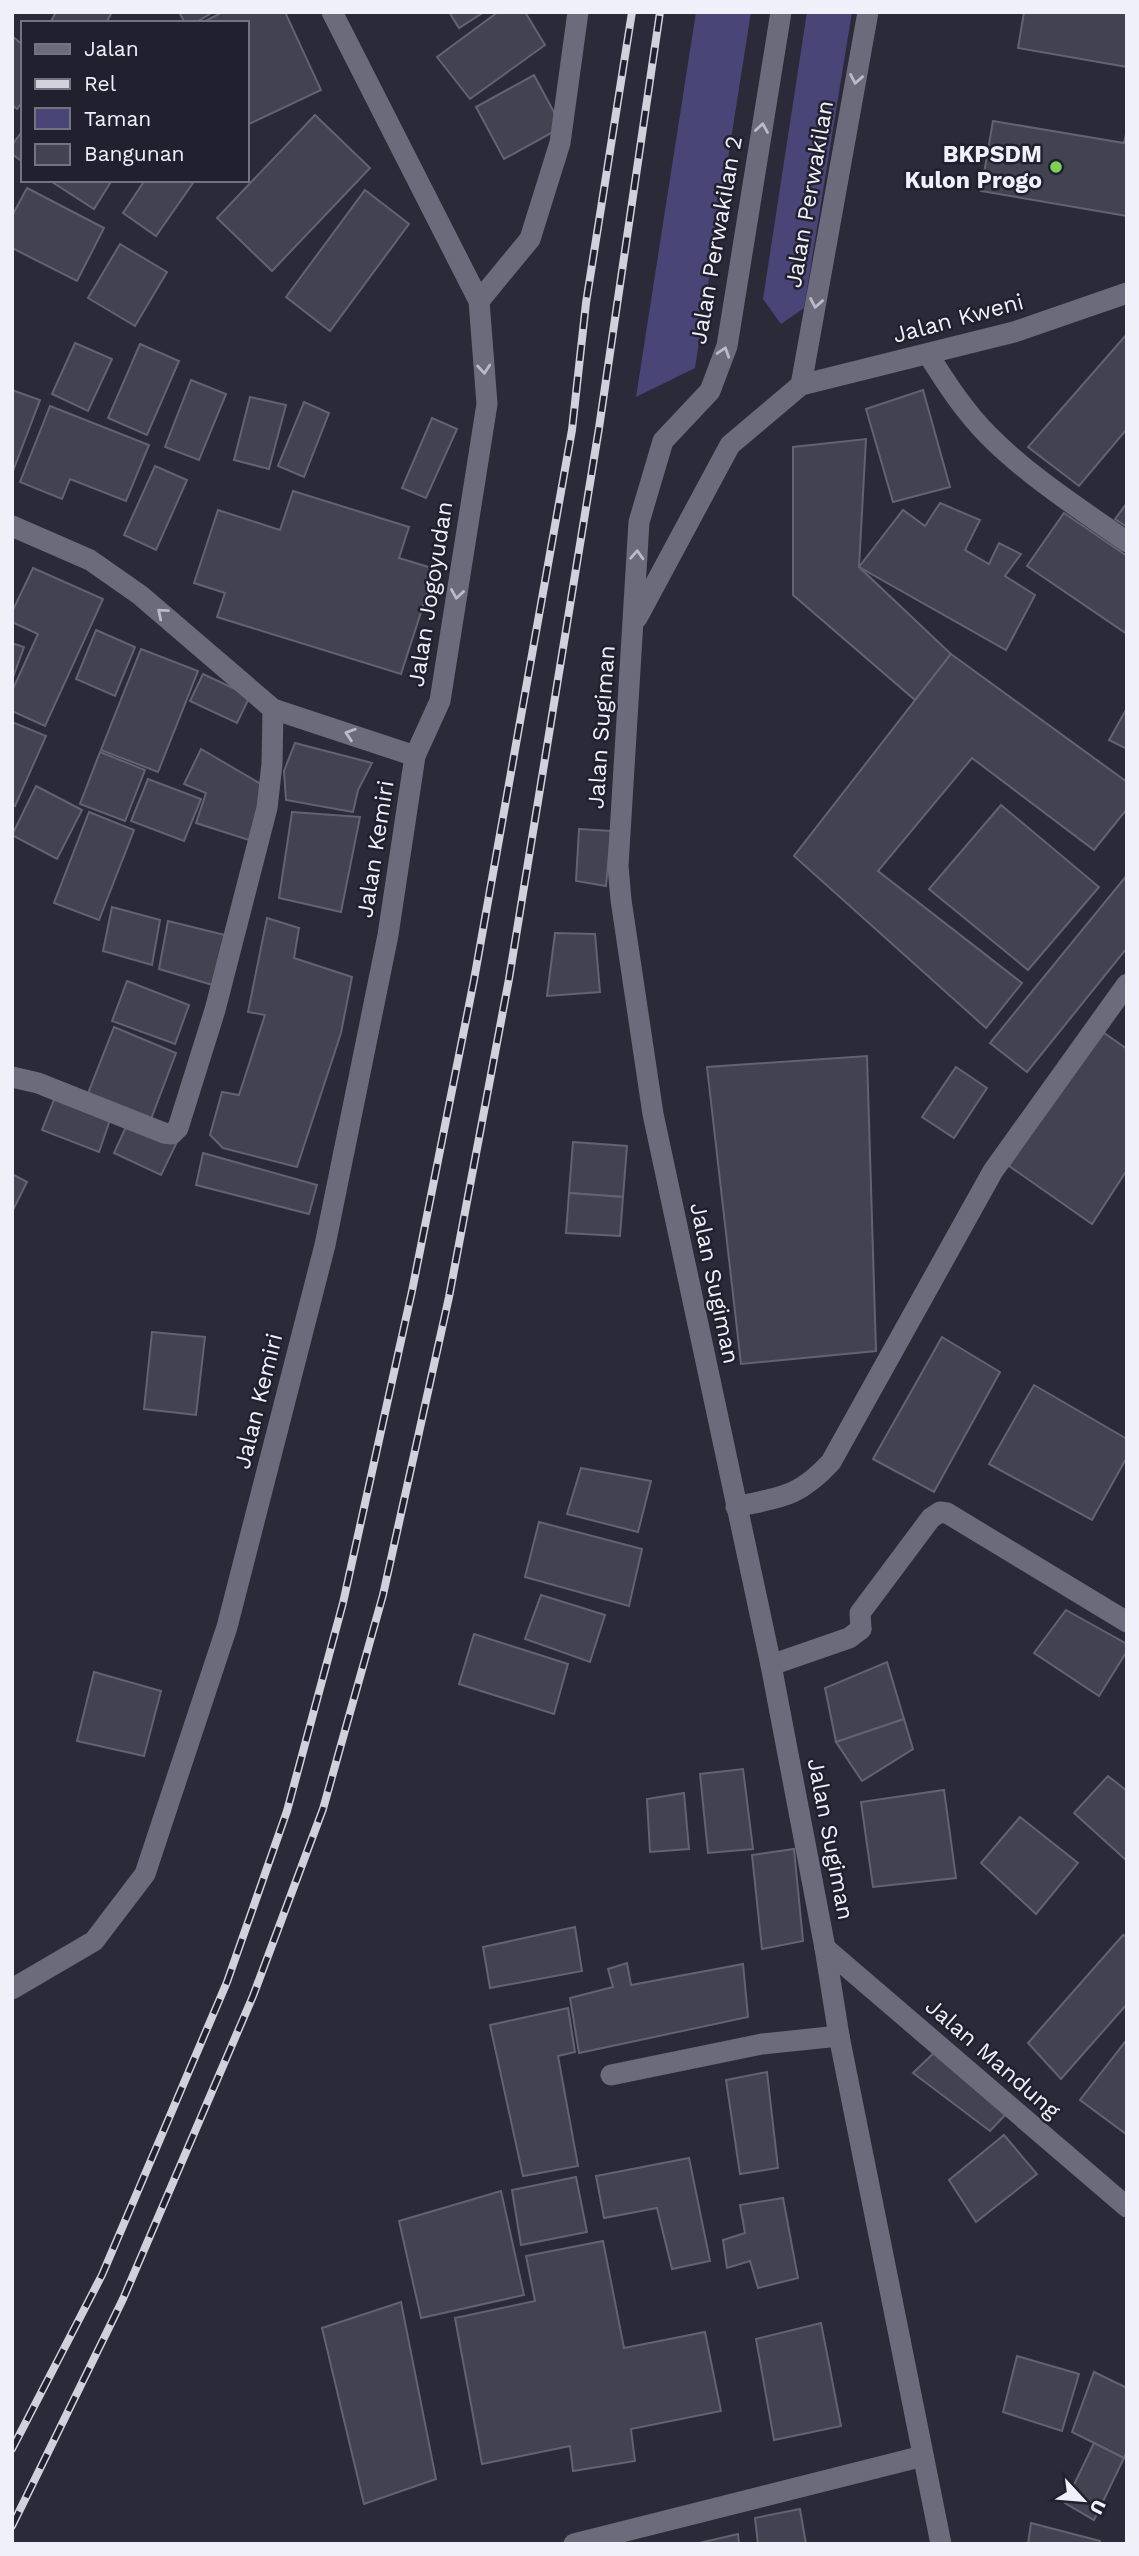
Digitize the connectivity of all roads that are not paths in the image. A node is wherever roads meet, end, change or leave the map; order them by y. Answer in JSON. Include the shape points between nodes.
{"nodes":[{"id":1,"x":332,"y":12,"type":"edge"},
{"id":2,"x":578,"y":12,"type":"edge"},
{"id":3,"x":781,"y":12,"type":"edge"},
{"id":4,"x":868,"y":12,"type":"edge"},
{"id":5,"x":1127,"y":293,"type":"edge"},
{"id":6,"x":479,"y":301,"type":"junction"},
{"id":7,"x":928,"y":354,"type":"junction"},
{"id":8,"x":801,"y":385,"type":"junction"},
{"id":9,"x":12,"y":526,"type":"edge"},
{"id":10,"x":1127,"y":542,"type":"edge"},
{"id":11,"x":634,"y":623,"type":"junction"},
{"id":12,"x":273,"y":709,"type":"junction"},
{"id":13,"x":415,"y":756,"type":"junction"},
{"id":14,"x":1127,"y":984,"type":"edge"},
{"id":15,"x":12,"y":1077,"type":"edge"},
{"id":16,"x":736,"y":1507,"type":"junction"},
{"id":17,"x":1127,"y":1622,"type":"edge"},
{"id":18,"x":771,"y":1665,"type":"junction"},
{"id":19,"x":825,"y":1948,"type":"junction"},
{"id":20,"x":12,"y":1989,"type":"edge"},
{"id":21,"x":839,"y":2036,"type":"junction"},
{"id":22,"x":611,"y":2075,"type":"dead end"},
{"id":23,"x":1127,"y":2207,"type":"edge"},
{"id":24,"x":923,"y":2456,"type":"junction"},
{"id":25,"x":574,"y":2544,"type":"edge"},
{"id":26,"x":941,"y":2544,"type":"edge"}],
"edges":[{"from":1,"to":6,"type":"main road"},
{"from":2,"to":6,"type":"main road","via":[[560,143],[530,239]]},
{"from":11,"to":3,"type":"main road","name":"Jalan Perwakilan 2","one_way":true,"via":[[639,522],[663,441],[710,391],[727,346]]},
{"from":4,"to":8,"type":"main road","name":"Jalan Perwakilan","one_way":true},
{"from":5,"to":7,"type":"main road","name":"Jalan Kweni","via":[[1014,332]]},
{"from":6,"to":13,"type":"main road","name":"Jalan Jogoyudan","one_way":true,"via":[[487,404],[440,701]]},
{"from":7,"to":8,"type":"main road","name":"Jalan Kweni"},
{"from":7,"to":10,"type":"main road","via":[[990,437]]},
{"from":8,"to":11,"type":"main road","via":[[730,445]]},
{"from":12,"to":9,"type":"main road","one_way":true,"via":[[140,595],[90,560]]},
{"from":11,"to":16,"type":"main road","name":"Jalan Sugiman","via":[[618,866],[621,900],[653,1114]]},
{"from":13,"to":12,"type":"main road","one_way":true},
{"from":12,"to":15,"type":"main road","via":[[267,808],[215,1010],[178,1128],[164,1133]]},
{"from":13,"to":20,"type":"main road","name":"Jalan Kemiri","via":[[388,935],[325,1245],[227,1628],[145,1874],[94,1941]]},
{"from":14,"to":16,"type":"main road","via":[[993,1171],[831,1462],[813,1482],[793,1493]]},
{"from":16,"to":18,"type":"main road","name":"Jalan Sugiman"},
{"from":17,"to":18,"type":"main road","via":[[940,1512],[860,1614],[856,1632]]},
{"from":18,"to":19,"type":"main road","name":"Jalan Sugiman"},
{"from":19,"to":21,"type":"main road","name":"Jalan Sugiman"},
{"from":19,"to":23,"type":"main road","name":"Jalan Mandung"},
{"from":21,"to":22,"type":"main road","via":[[762,2044]]},
{"from":21,"to":24,"type":"main road","name":"Jalan Sugiman"},
{"from":24,"to":25,"type":"main road"},
{"from":24,"to":26,"type":"main road","name":"Jalan Sugiman"}]}
